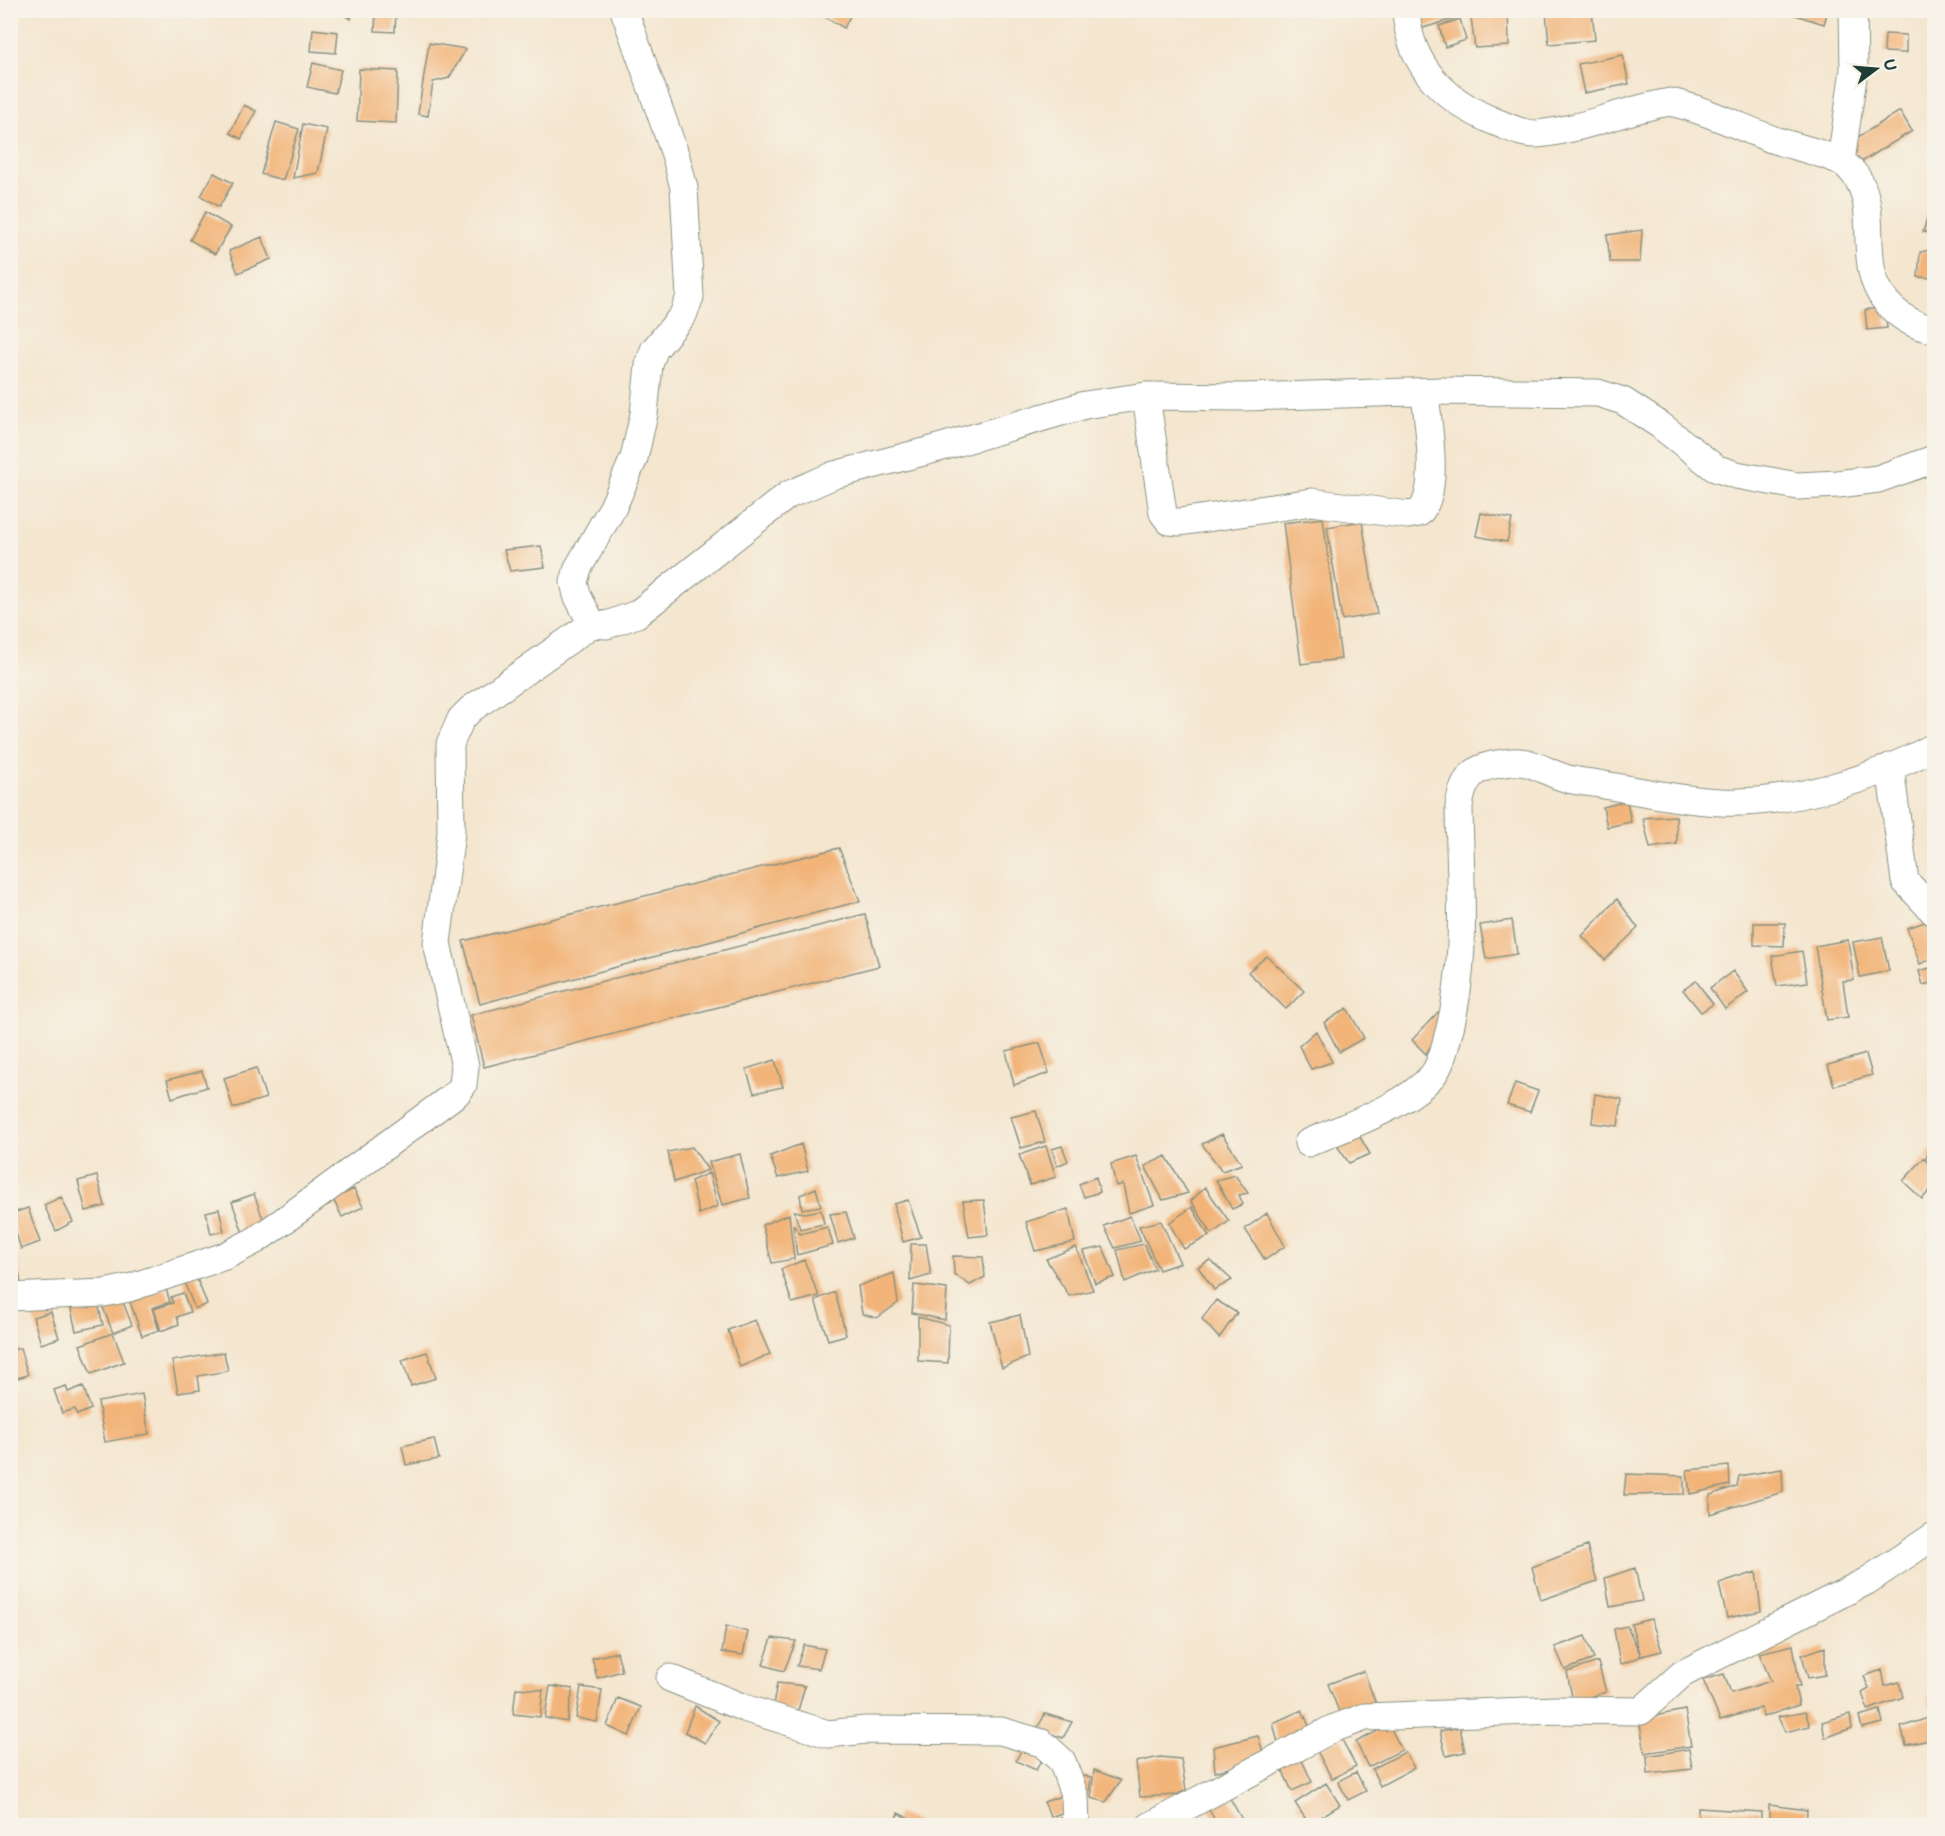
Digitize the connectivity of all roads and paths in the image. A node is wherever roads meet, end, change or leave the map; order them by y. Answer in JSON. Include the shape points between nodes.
{"nodes":[{"id":1,"x":624,"y":10,"type":"edge"},
{"id":2,"x":1406,"y":10,"type":"edge"},
{"id":3,"x":1853,"y":10,"type":"edge"},
{"id":4,"x":1841,"y":161,"type":"junction"},
{"id":5,"x":1935,"y":329,"type":"edge"},
{"id":6,"x":1425,"y":392,"type":"junction"},
{"id":7,"x":1146,"y":396,"type":"junction"},
{"id":8,"x":1935,"y":459,"type":"edge"},
{"id":9,"x":592,"y":624,"type":"junction"},
{"id":10,"x":1935,"y":747,"type":"edge"},
{"id":11,"x":1890,"y":767,"type":"junction"},
{"id":12,"x":1935,"y":912,"type":"edge"},
{"id":13,"x":1308,"y":1143,"type":"dead end"},
{"id":14,"x":10,"y":1296,"type":"edge"},
{"id":15,"x":1935,"y":1536,"type":"edge"},
{"id":16,"x":670,"y":1678,"type":"dead end"},
{"id":17,"x":1076,"y":1826,"type":"edge"},
{"id":18,"x":1150,"y":1826,"type":"edge"}],
"edges":[{"from":1,"to":9,"type":"street","via":[[684,188],[690,297],[683,315],[654,350],[634,458],[613,507],[578,568],[574,582],[577,595]]},
{"from":2,"to":4,"type":"street","via":[[1415,50],[1428,75],[1462,106],[1516,130],[1538,134],[1670,102]]},
{"from":3,"to":4,"type":"street","via":[[1854,70]]},
{"from":4,"to":5,"type":"street","via":[[1856,175],[1864,195],[1869,256],[1882,296],[1901,317]]},
{"from":6,"to":7,"type":"street"},
{"from":6,"to":7,"type":"street","via":[[1430,481],[1428,499],[1419,513],[1408,515],[1312,502],[1180,522],[1169,521],[1163,513]]},
{"from":6,"to":8,"type":"street","via":[[1598,393],[1623,401],[1660,424],[1716,468],[1798,486],[1878,479]]},
{"from":7,"to":9,"type":"street","via":[[1085,405],[834,475],[788,495],[637,614],[607,626]]},
{"from":9,"to":14,"type":"street","via":[[471,710],[461,719],[450,744],[451,832],[437,943],[465,1066],[463,1085],[457,1093],[286,1220],[225,1256],[104,1293]]},
{"from":10,"to":11,"type":"street"},
{"from":11,"to":12,"type":"street","via":[[1905,881]]},
{"from":11,"to":13,"type":"street","via":[[1805,793],[1720,802],[1569,779],[1522,762],[1475,770],[1465,784],[1459,807],[1461,955],[1454,1016],[1441,1060],[1432,1076],[1393,1104]]},
{"from":15,"to":18,"type":"street","via":[[1867,1581],[1682,1674],[1641,1711],[1365,1717],[1332,1729]]},
{"from":16,"to":17,"type":"street","via":[[744,1708],[828,1734],[866,1730],[1001,1731],[1042,1743],[1062,1761],[1075,1797]]}]}
